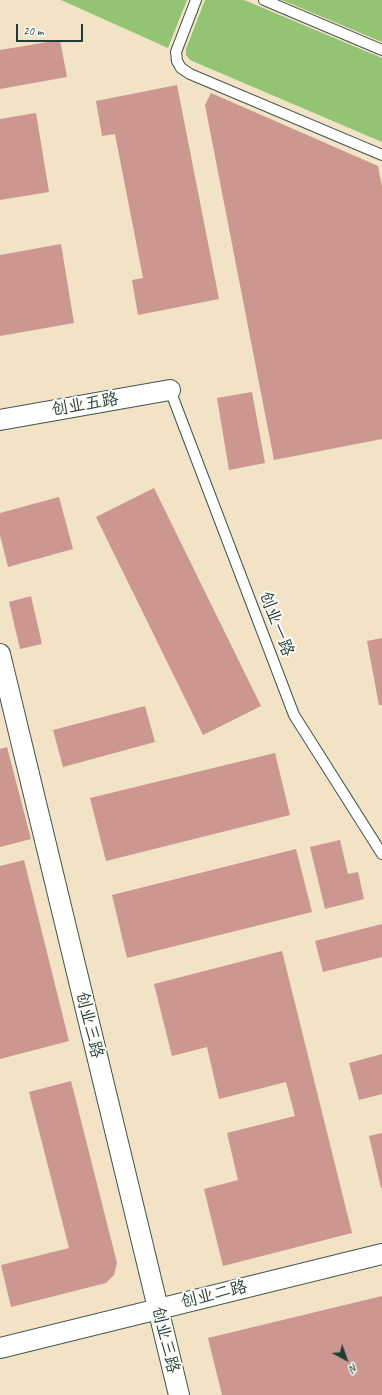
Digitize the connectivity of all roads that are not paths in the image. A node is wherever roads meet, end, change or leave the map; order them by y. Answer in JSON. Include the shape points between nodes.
{"nodes":[{"id":1,"x":196,"y":0,"type":"edge"},
{"id":2,"x":264,"y":0,"type":"edge"},
{"id":3,"x":382,"y":50,"type":"edge"},
{"id":4,"x":382,"y":155,"type":"edge"},
{"id":5,"x":170,"y":390,"type":"joint"},
{"id":6,"x":0,"y":420,"type":"edge"},
{"id":7,"x":0,"y":654,"type":"edge"},
{"id":8,"x":382,"y":854,"type":"edge"},
{"id":9,"x":382,"y":1254,"type":"edge"},
{"id":10,"x":158,"y":1309,"type":"junction"},
{"id":11,"x":0,"y":1348,"type":"edge"},
{"id":12,"x":179,"y":1395,"type":"edge"}],
"edges":[{"from":1,"to":4,"type":"lane","via":[[176,52],[181,68]]},
{"from":2,"to":3,"type":"lane"},
{"from":5,"to":6,"type":"street","name":"创业五路"},
{"from":5,"to":8,"type":"lane","name":"创业一路","via":[[294,715]]},
{"from":7,"to":10,"type":"street","name":"创业三路"},
{"from":9,"to":10,"type":"street","name":"创业二路"},
{"from":10,"to":11,"type":"street","name":"创业二路"},
{"from":10,"to":12,"type":"street","name":"创业三路"}]}
